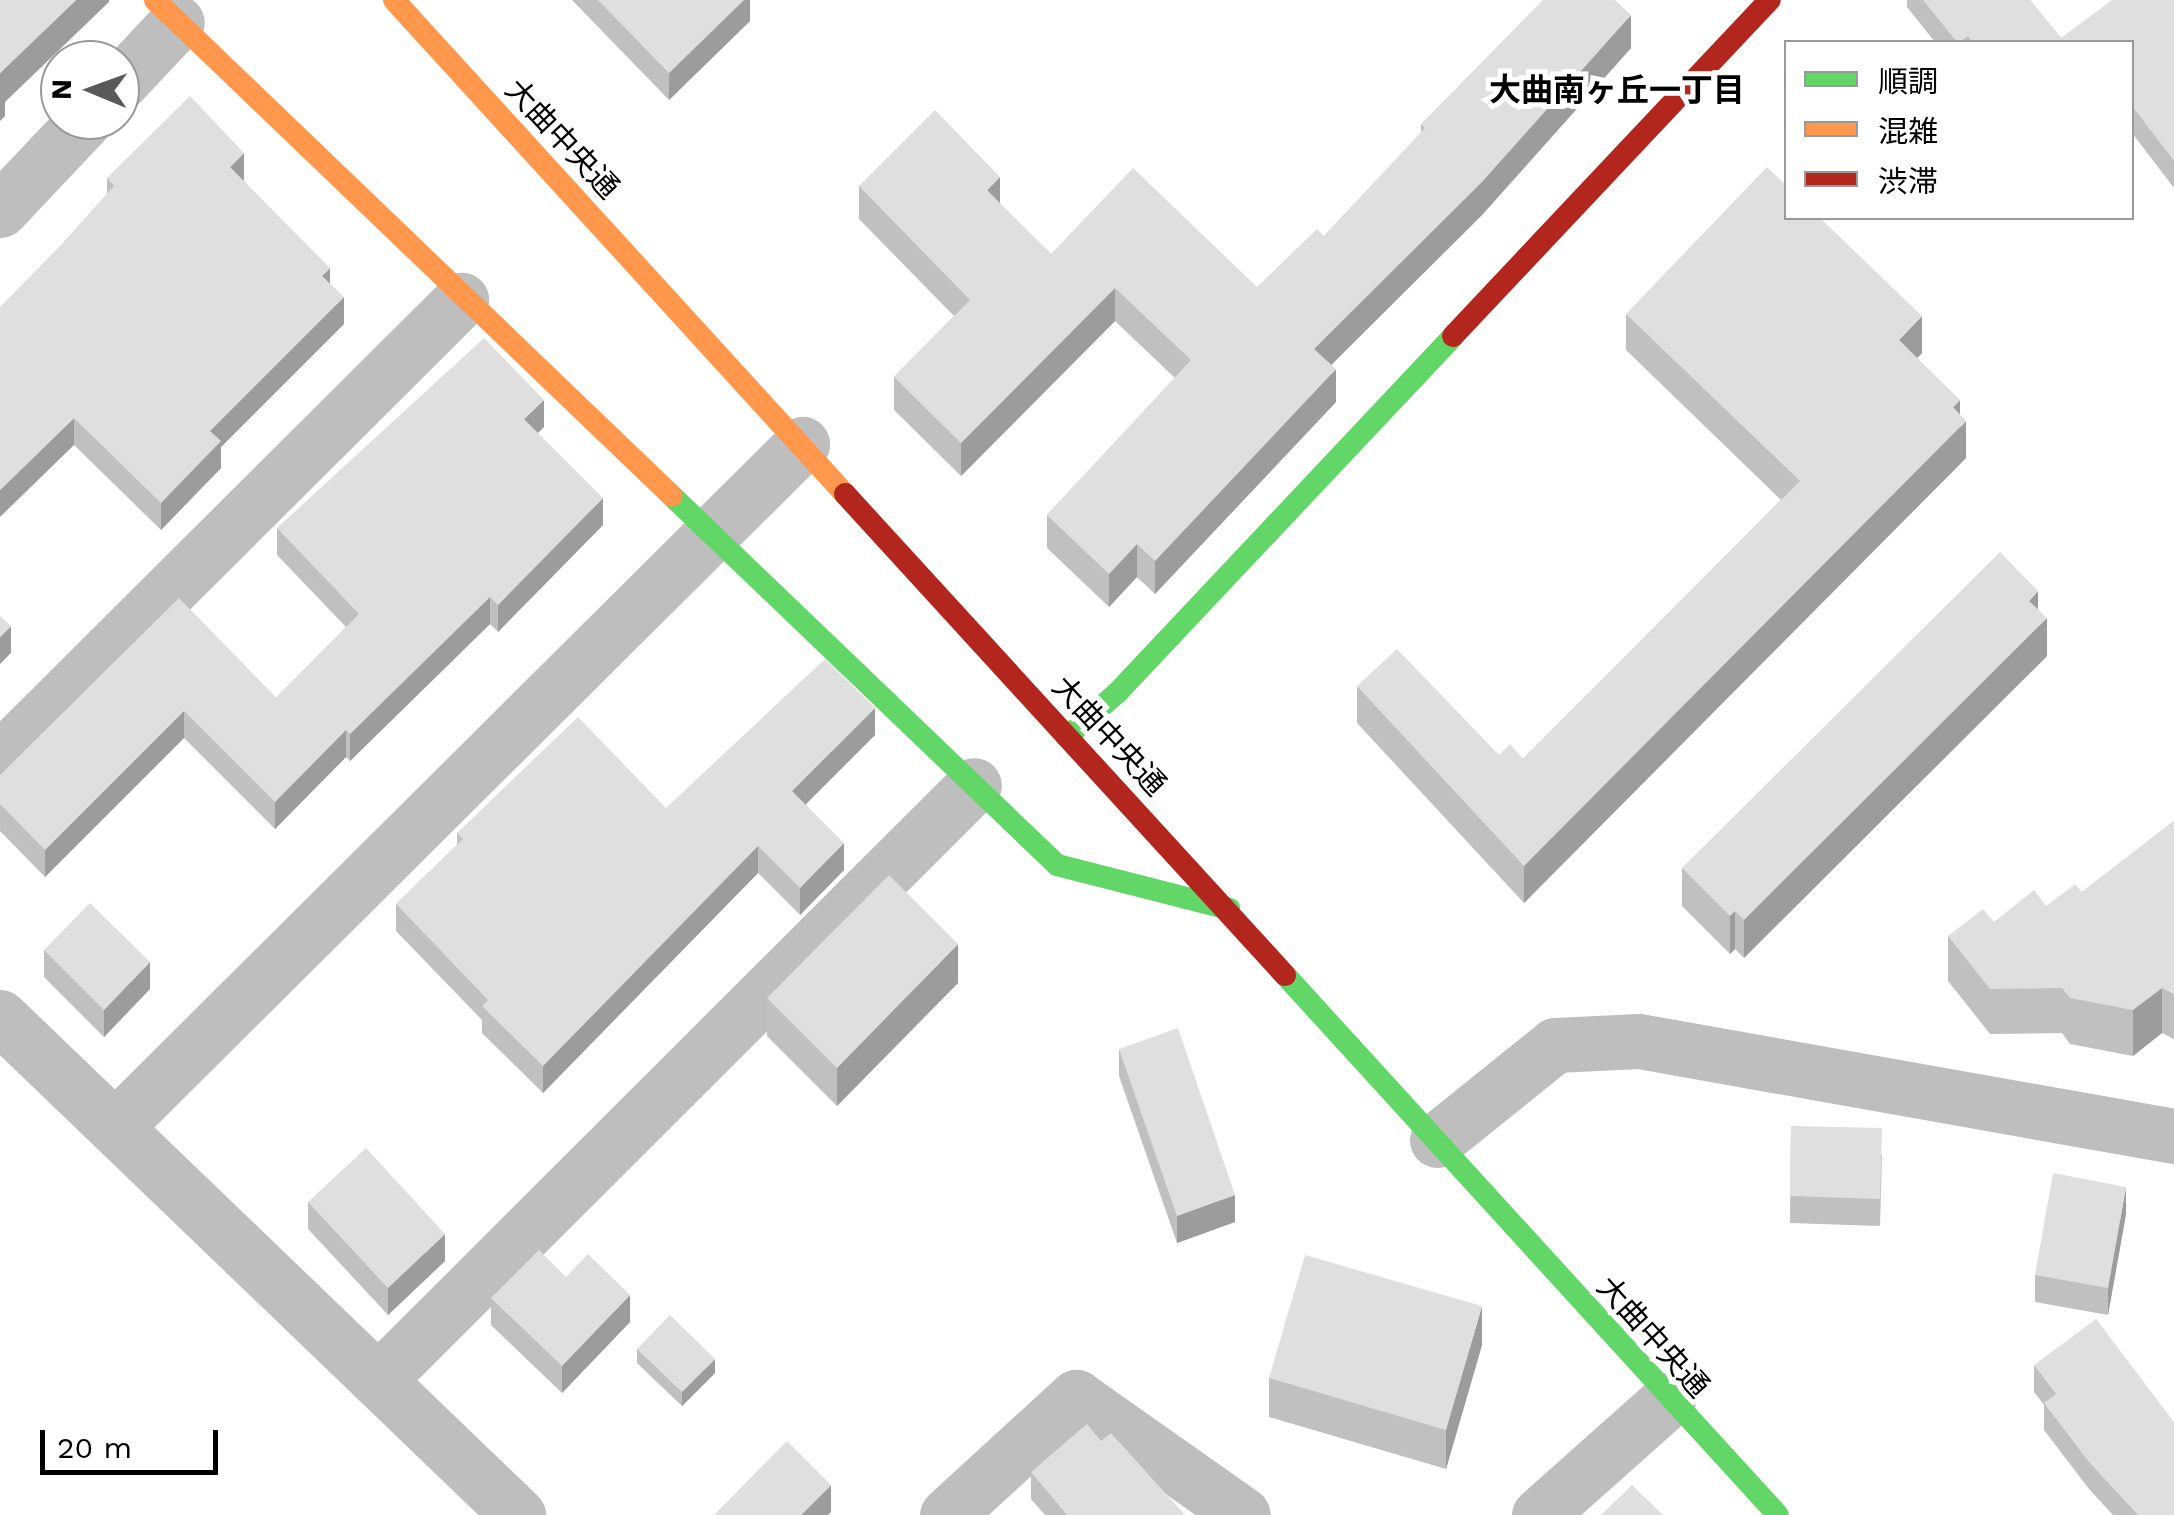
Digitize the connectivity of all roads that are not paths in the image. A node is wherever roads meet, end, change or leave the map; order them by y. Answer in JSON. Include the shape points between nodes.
{"nodes":[{"id":1,"x":394,"y":0,"type":"edge"},
{"id":2,"x":1770,"y":0,"type":"edge"},
{"id":3,"x":166,"y":11,"type":"edge"},
{"id":4,"x":140,"y":52,"type":"edge"},
{"id":5,"x":66,"y":140,"type":"edge"},
{"id":6,"x":0,"y":210,"type":"edge"},
{"id":7,"x":461,"y":300,"type":"junction"},
{"id":8,"x":802,"y":444,"type":"junction"},
{"id":9,"x":711,"y":536,"type":"junction"},
{"id":10,"x":1068,"y":736,"type":"junction"},
{"id":11,"x":0,"y":758,"type":"edge"},
{"id":12,"x":974,"y":785,"type":"junction"},
{"id":13,"x":1228,"y":908,"type":"junction"},
{"id":14,"x":0,"y":1016,"type":"edge"},
{"id":15,"x":115,"y":1127,"type":"junction"},
{"id":16,"x":2174,"y":1136,"type":"edge"},
{"id":17,"x":1437,"y":1140,"type":"junction"},
{"id":18,"x":378,"y":1380,"type":"junction"},
{"id":19,"x":1668,"y":1400,"type":"junction"},
{"id":20,"x":518,"y":1515,"type":"edge"},
{"id":21,"x":947,"y":1515,"type":"edge"},
{"id":22,"x":1242,"y":1515,"type":"edge"},
{"id":23,"x":1539,"y":1515,"type":"edge"},
{"id":24,"x":1778,"y":1515,"type":"edge"}],
"edges":[{"from":1,"to":8,"type":"street","name":"大曲中央通"},
{"from":2,"to":10,"type":"street","via":[[1131,678]]},
{"from":3,"to":4,"type":"street"},
{"from":3,"to":7,"type":"street"},
{"from":5,"to":6,"type":"street"},
{"from":7,"to":9,"type":"street"},
{"from":7,"to":11,"type":"street"},
{"from":8,"to":9,"type":"street"},
{"from":8,"to":10,"type":"street","name":"大曲中央通"},
{"from":9,"to":12,"type":"street"},
{"from":9,"to":15,"type":"street"},
{"from":10,"to":13,"type":"street","name":"大曲中央通"},
{"from":12,"to":13,"type":"street","via":[[1057,865]]},
{"from":12,"to":18,"type":"street"},
{"from":13,"to":17,"type":"street","name":"大曲中央通"},
{"from":14,"to":15,"type":"street"},
{"from":15,"to":18,"type":"street"},
{"from":16,"to":17,"type":"street","via":[[1639,1040],[1556,1045]]},
{"from":17,"to":19,"type":"street","name":"大曲中央通"},
{"from":18,"to":20,"type":"street"},
{"from":19,"to":23,"type":"street"},
{"from":19,"to":24,"type":"street","name":"大曲中央通"},
{"from":21,"to":22,"type":"street","via":[[1076,1397]]}]}
